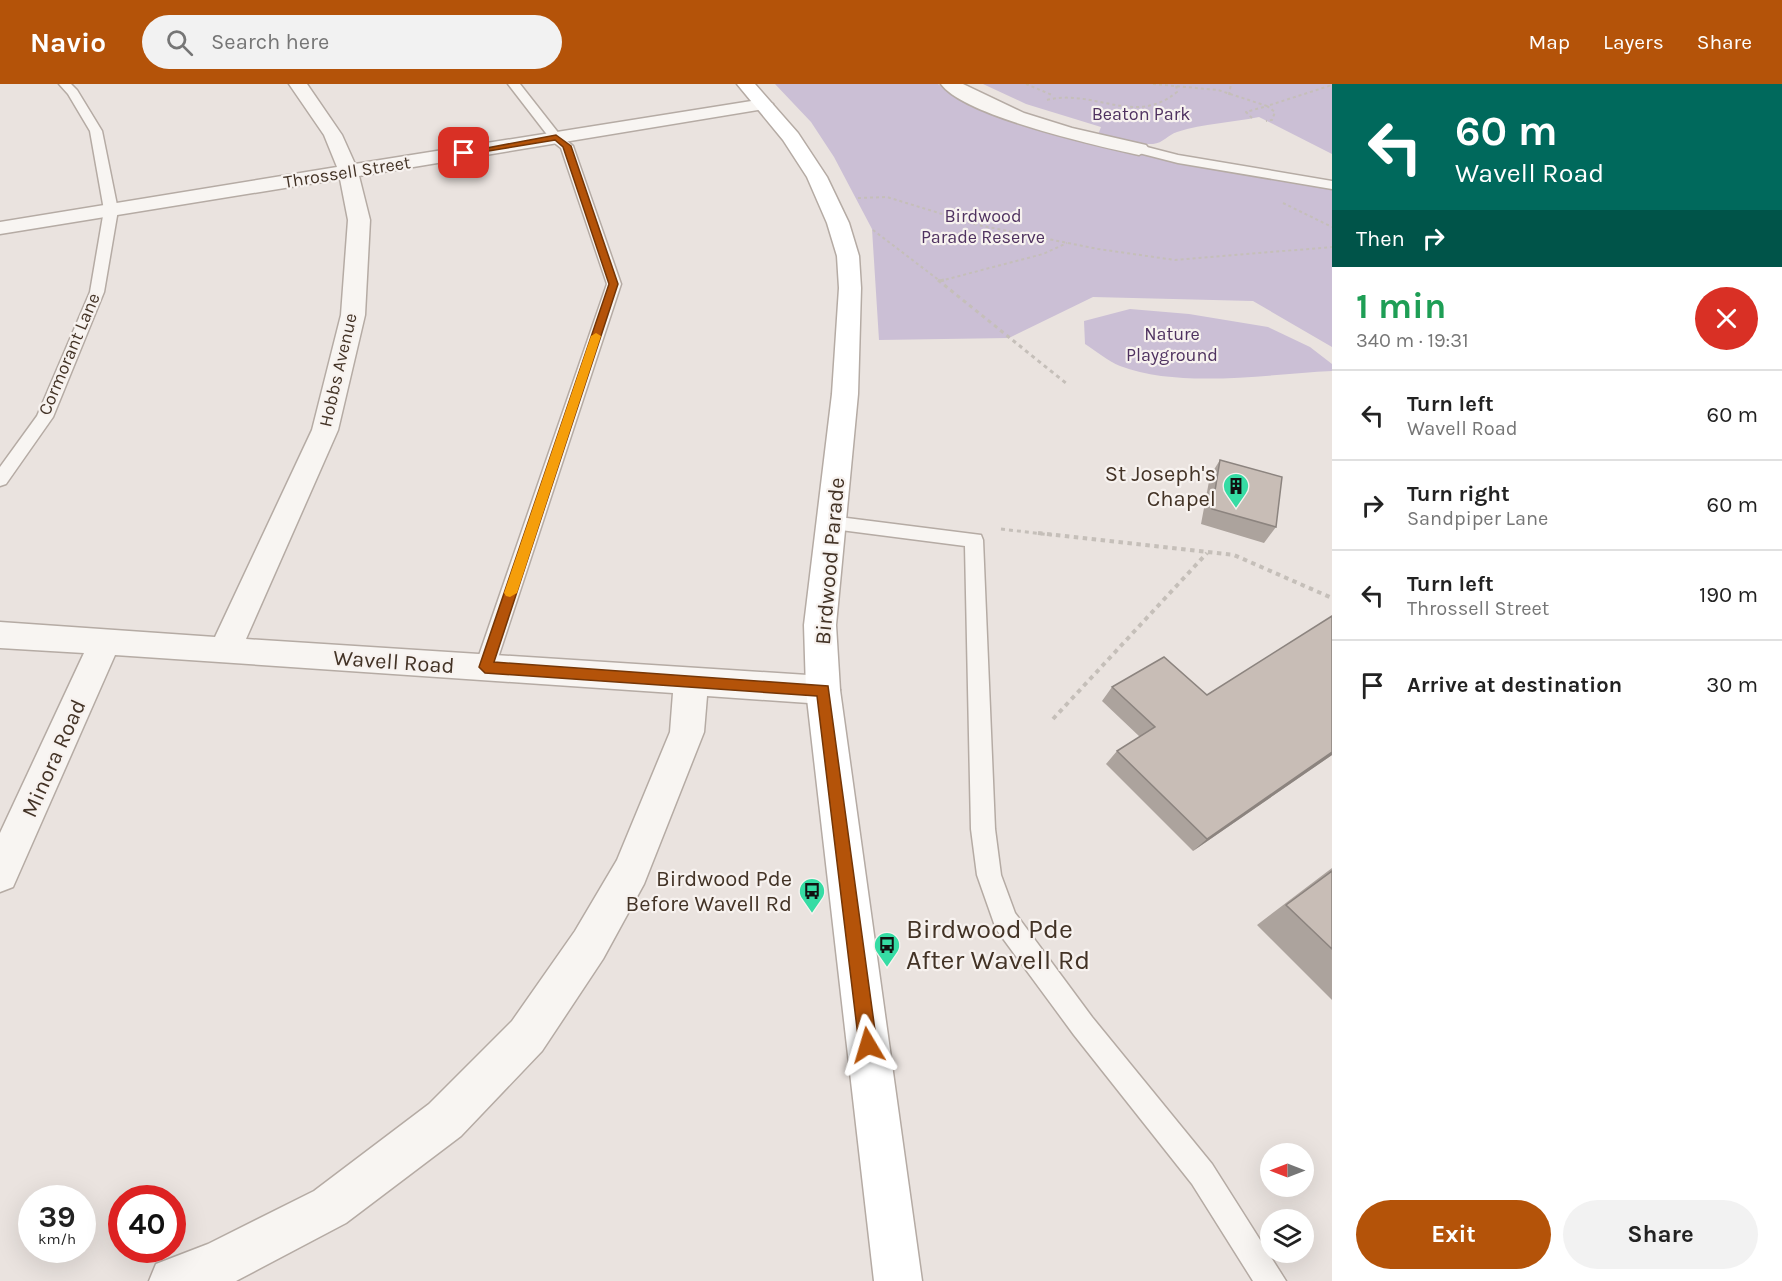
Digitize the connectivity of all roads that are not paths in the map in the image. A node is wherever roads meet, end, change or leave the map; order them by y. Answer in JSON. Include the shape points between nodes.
{"nodes":[{"id":1,"x":65,"y":84,"type":"edge"},
{"id":2,"x":298,"y":84,"type":"edge"},
{"id":3,"x":514,"y":84,"type":"edge"},
{"id":4,"x":950,"y":84,"type":"edge"},
{"id":5,"x":755,"y":94,"type":"edge"},
{"id":6,"x":556,"y":138,"type":"junction"},
{"id":7,"x":1139,"y":149,"type":"joint"},
{"id":8,"x":348,"y":171,"type":"junction"},
{"id":9,"x":1332,"y":185,"type":"edge"},
{"id":10,"x":111,"y":210,"type":"junction"},
{"id":11,"x":0,"y":228,"type":"edge"},
{"id":12,"x":0,"y":480,"type":"edge"},
{"id":13,"x":831,"y":523,"type":"junction"},
{"id":14,"x":0,"y":635,"type":"edge"},
{"id":15,"x":105,"y":642,"type":"junction"},
{"id":16,"x":225,"y":650,"type":"junction"},
{"id":17,"x":485,"y":667,"type":"junction"},
{"id":18,"x":691,"y":681,"type":"junction"},
{"id":19,"x":823,"y":690,"type":"junction"},
{"id":20,"x":0,"y":874,"type":"edge"},
{"id":21,"x":172,"y":1281,"type":"edge"},
{"id":22,"x":898,"y":1281,"type":"edge"},
{"id":23,"x":1271,"y":1281,"type":"edge"}],
"edges":[{"from":1,"to":10,"type":"lane","name":"Cormorant Lane","via":[[96,131]]},
{"from":2,"to":8,"type":"street","name":"Hobbs Avenue","via":[[333,135]]},
{"from":3,"to":6,"type":"lane"},
{"from":4,"to":7,"type":"street","via":[[1025,118]]},
{"from":5,"to":6,"type":"street","name":"Throssell Street"},
{"from":5,"to":13,"type":"street","name":"Birdwood Parade","via":[[791,137],[817,177],[848,256],[845,394]]},
{"from":6,"to":8,"type":"street","name":"Throssell Street"},
{"from":6,"to":17,"type":"lane","via":[[567,146],[614,284]]},
{"from":7,"to":9,"type":"lane"},
{"from":8,"to":10,"type":"street","name":"Throssell Street"},
{"from":8,"to":16,"type":"street","name":"Hobbs Avenue","via":[[359,220],[353,315],[325,430]]},
{"from":10,"to":11,"type":"street","name":"Throssell Street"},
{"from":10,"to":12,"type":"lane","name":"Cormorant Lane","via":[[97,292],[45,417]]},
{"from":13,"to":19,"type":"street","name":"Birdwood Parade","via":[[820,625]]},
{"from":13,"to":23,"type":"lane","via":[[974,540],[983,829],[989,875],[1005,920],[1083,1026],[1202,1174]]},
{"from":14,"to":15,"type":"street","name":"Wavell Road"},
{"from":15,"to":16,"type":"street","name":"Wavell Road"},
{"from":15,"to":20,"type":"street","name":"Minora Road"},
{"from":16,"to":17,"type":"street","name":"Wavell Road"},
{"from":17,"to":18,"type":"street","name":"Wavell Road"},
{"from":18,"to":19,"type":"street","name":"Wavell Road"},
{"from":18,"to":21,"type":"street","via":[[687,732],[631,871],[590,945],[527,1036],[445,1120],[330,1207],[219,1264]]},
{"from":19,"to":22,"type":"street","name":"Birdwood Parade"}]}
